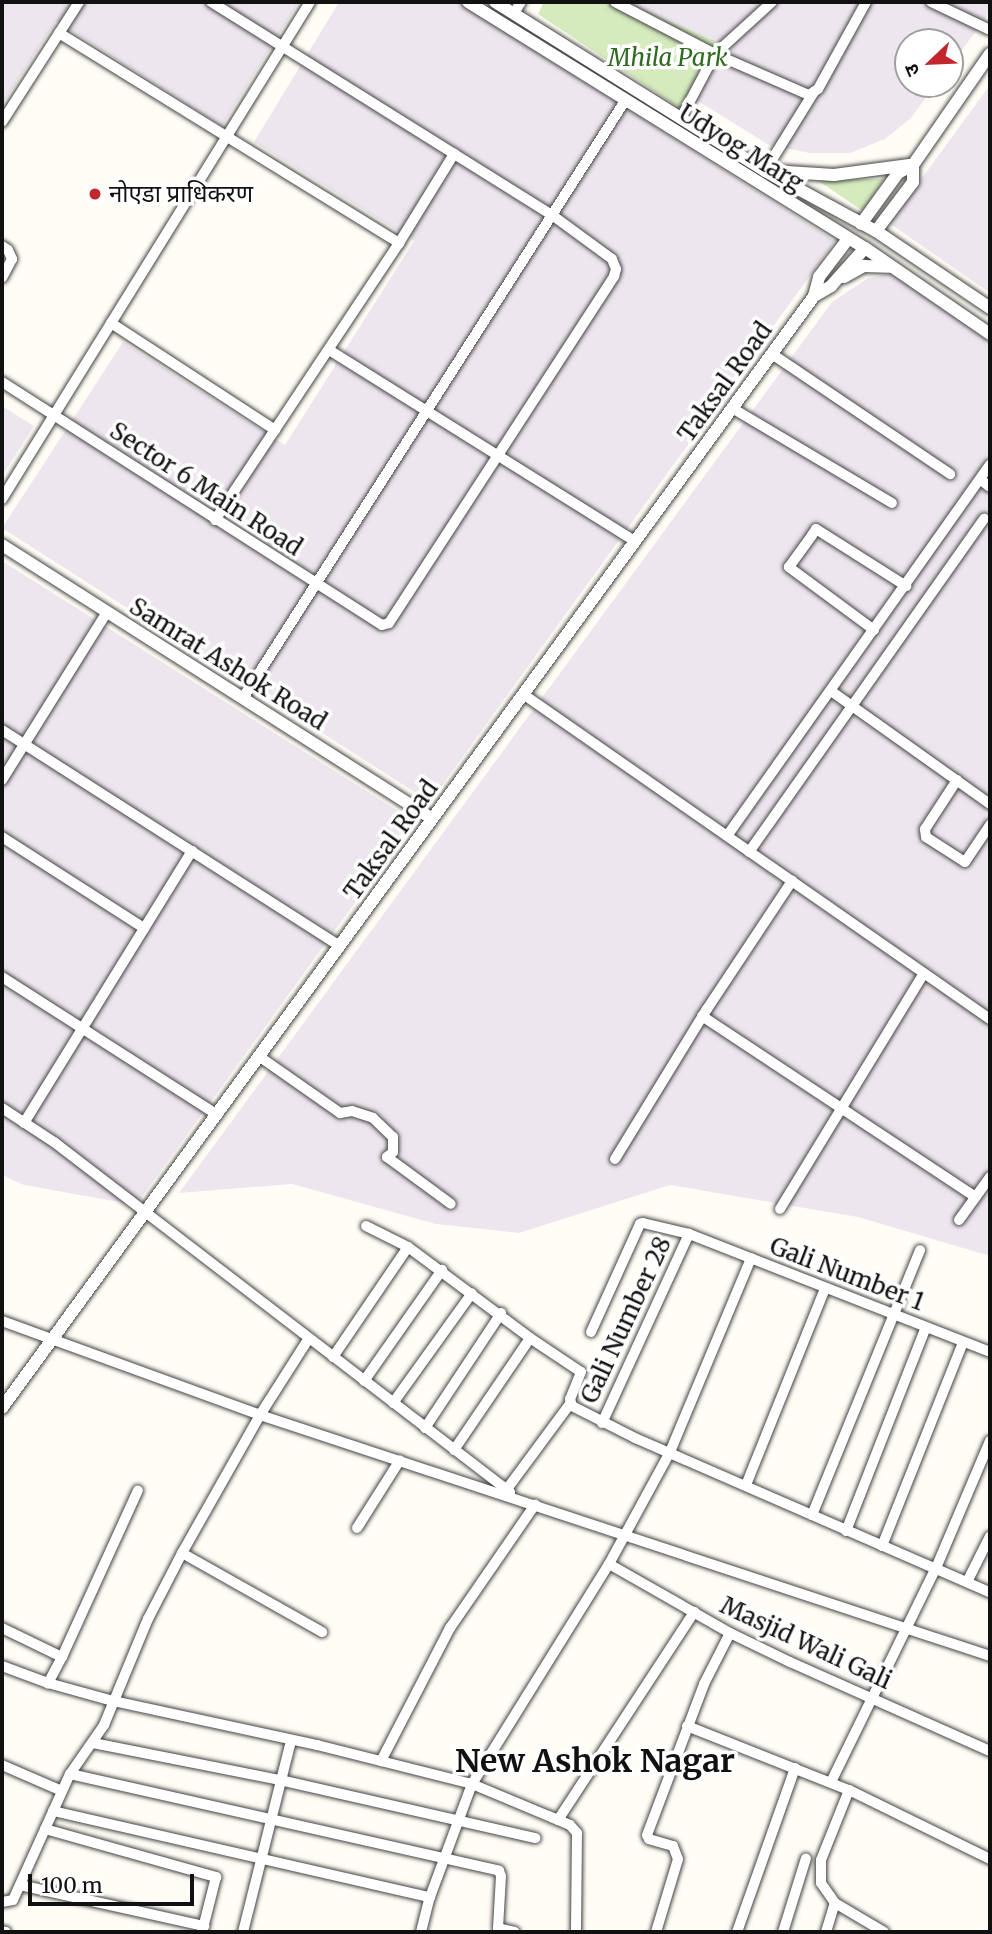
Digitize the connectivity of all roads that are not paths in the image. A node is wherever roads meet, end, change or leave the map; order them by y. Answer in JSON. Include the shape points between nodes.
{"nodes":[{"id":1,"x":79,"y":2,"type":"edge"},
{"id":2,"x":211,"y":2,"type":"edge"},
{"id":3,"x":310,"y":2,"type":"edge"},
{"id":4,"x":468,"y":2,"type":"edge"},
{"id":5,"x":495,"y":2,"type":"edge"},
{"id":6,"x":615,"y":2,"type":"edge"},
{"id":7,"x":772,"y":2,"type":"edge"},
{"id":8,"x":866,"y":2,"type":"edge"},
{"id":9,"x":931,"y":2,"type":"edge"},
{"id":10,"x":517,"y":8,"type":"edge"},
{"id":11,"x":990,"y":30,"type":"edge"},
{"id":12,"x":59,"y":33,"type":"junction"},
{"id":13,"x":283,"y":46,"type":"junction"},
{"id":14,"x":715,"y":54,"type":"junction"},
{"id":15,"x":990,"y":54,"type":"edge"},
{"id":16,"x":814,"y":92,"type":"junction"},
{"id":17,"x":625,"y":101,"type":"junction"},
{"id":18,"x":681,"y":118,"type":"junction"},
{"id":19,"x":2,"y":122,"type":"edge"},
{"id":20,"x":227,"y":137,"type":"junction"},
{"id":21,"x":454,"y":154,"type":"junction"},
{"id":22,"x":913,"y":165,"type":"junction"},
{"id":23,"x":765,"y":171,"type":"junction"},
{"id":24,"x":552,"y":215,"type":"junction"},
{"id":25,"x":861,"y":224,"type":"junction"},
{"id":26,"x":876,"y":231,"type":"junction"},
{"id":27,"x":848,"y":239,"type":"junction"},
{"id":28,"x":399,"y":243,"type":"junction"},
{"id":29,"x":2,"y":246,"type":"edge"},
{"id":30,"x":865,"y":248,"type":"junction"},
{"id":31,"x":896,"y":269,"type":"junction"},
{"id":32,"x":2,"y":278,"type":"edge"},
{"id":33,"x":831,"y":286,"type":"junction"},
{"id":34,"x":814,"y":296,"type":"junction"},
{"id":35,"x":990,"y":307,"type":"edge"},
{"id":36,"x":111,"y":323,"type":"junction"},
{"id":37,"x":990,"y":334,"type":"edge"},
{"id":38,"x":328,"y":350,"type":"junction"},
{"id":39,"x":772,"y":354,"type":"junction"},
{"id":40,"x":2,"y":382,"type":"edge"},
{"id":41,"x":732,"y":408,"type":"junction"},
{"id":42,"x":427,"y":411,"type":"junction"},
{"id":43,"x":54,"y":416,"type":"junction"},
{"id":44,"x":275,"y":430,"type":"junction"},
{"id":45,"x":496,"y":455,"type":"junction"},
{"id":46,"x":990,"y":465,"type":"edge"},
{"id":47,"x":950,"y":474,"type":"dead end"},
{"id":48,"x":986,"y":484,"type":"edge"},
{"id":49,"x":2,"y":499,"type":"edge"},
{"id":50,"x":892,"y":503,"type":"dead end"},
{"id":51,"x":984,"y":519,"type":"dead end"},
{"id":52,"x":215,"y":520,"type":"junction"},
{"id":53,"x":635,"y":541,"type":"junction"},
{"id":54,"x":2,"y":545,"type":"edge"},
{"id":55,"x":316,"y":585,"type":"junction"},
{"id":56,"x":906,"y":586,"type":"junction"},
{"id":57,"x":107,"y":612,"type":"junction"},
{"id":58,"x":874,"y":630,"type":"junction"},
{"id":59,"x":831,"y":691,"type":"junction"},
{"id":60,"x":523,"y":694,"type":"junction"},
{"id":61,"x":243,"y":698,"type":"junction"},
{"id":62,"x":850,"y":707,"type":"junction"},
{"id":63,"x":2,"y":730,"type":"edge"},
{"id":64,"x":24,"y":744,"type":"junction"},
{"id":65,"x":2,"y":780,"type":"edge"},
{"id":66,"x":957,"y":780,"type":"junction"},
{"id":67,"x":990,"y":804,"type":"edge"},
{"id":68,"x":431,"y":818,"type":"junction"},
{"id":69,"x":990,"y":825,"type":"edge"},
{"id":70,"x":727,"y":836,"type":"junction"},
{"id":71,"x":2,"y":837,"type":"edge"},
{"id":72,"x":192,"y":851,"type":"junction"},
{"id":73,"x":750,"y":852,"type":"junction"},
{"id":74,"x":792,"y":881,"type":"junction"},
{"id":75,"x":144,"y":928,"type":"junction"},
{"id":76,"x":340,"y":946,"type":"junction"},
{"id":77,"x":924,"y":973,"type":"junction"},
{"id":78,"x":2,"y":977,"type":"edge"},
{"id":79,"x":702,"y":1016,"type":"junction"},
{"id":80,"x":990,"y":1020,"type":"edge"},
{"id":81,"x":81,"y":1027,"type":"junction"},
{"id":82,"x":260,"y":1057,"type":"junction"},
{"id":83,"x":2,"y":1108,"type":"edge"},
{"id":84,"x":841,"y":1108,"type":"junction"},
{"id":85,"x":218,"y":1115,"type":"junction"},
{"id":86,"x":24,"y":1123,"type":"junction"},
{"id":87,"x":615,"y":1159,"type":"dead end"},
{"id":88,"x":990,"y":1177,"type":"edge"},
{"id":89,"x":975,"y":1197,"type":"junction"},
{"id":90,"x":451,"y":1204,"type":"dead end"},
{"id":91,"x":780,"y":1209,"type":"dead end"},
{"id":92,"x":147,"y":1213,"type":"junction"},
{"id":93,"x":959,"y":1220,"type":"dead end"},
{"id":94,"x":366,"y":1226,"type":"dead end"},
{"id":95,"x":689,"y":1234,"type":"junction"},
{"id":96,"x":408,"y":1247,"type":"junction"},
{"id":97,"x":920,"y":1250,"type":"dead end"},
{"id":98,"x":751,"y":1258,"type":"junction"},
{"id":99,"x":442,"y":1270,"type":"junction"},
{"id":100,"x":825,"y":1288,"type":"junction"},
{"id":101,"x":472,"y":1293,"type":"junction"},
{"id":102,"x":501,"y":1313,"type":"junction"},
{"id":103,"x":892,"y":1314,"type":"junction"},
{"id":104,"x":2,"y":1321,"type":"edge"},
{"id":105,"x":926,"y":1327,"type":"junction"},
{"id":106,"x":591,"y":1332,"type":"dead end"},
{"id":107,"x":309,"y":1338,"type":"junction"},
{"id":108,"x":530,"y":1338,"type":"junction"},
{"id":109,"x":54,"y":1339,"type":"junction"},
{"id":110,"x":963,"y":1342,"type":"junction"},
{"id":111,"x":990,"y":1352,"type":"edge"},
{"id":112,"x":333,"y":1357,"type":"junction"},
{"id":113,"x":364,"y":1381,"type":"junction"},
{"id":114,"x":393,"y":1403,"type":"junction"},
{"id":115,"x":570,"y":1404,"type":"junction"},
{"id":116,"x":2,"y":1408,"type":"edge"},
{"id":117,"x":260,"y":1415,"type":"junction"},
{"id":118,"x":602,"y":1423,"type":"junction"},
{"id":119,"x":425,"y":1428,"type":"junction"},
{"id":120,"x":990,"y":1441,"type":"edge"},
{"id":121,"x":454,"y":1451,"type":"junction"},
{"id":122,"x":670,"y":1452,"type":"junction"},
{"id":123,"x":400,"y":1460,"type":"junction"},
{"id":124,"x":746,"y":1485,"type":"junction"},
{"id":125,"x":507,"y":1489,"type":"junction"},
{"id":126,"x":138,"y":1490,"type":"dead end"},
{"id":127,"x":518,"y":1498,"type":"junction"},
{"id":128,"x":535,"y":1505,"type":"junction"},
{"id":129,"x":812,"y":1515,"type":"junction"},
{"id":130,"x":357,"y":1528,"type":"dead end"},
{"id":131,"x":846,"y":1531,"type":"junction"},
{"id":132,"x":624,"y":1534,"type":"junction"},
{"id":133,"x":990,"y":1536,"type":"edge"},
{"id":134,"x":881,"y":1546,"type":"junction"},
{"id":135,"x":182,"y":1553,"type":"junction"},
{"id":136,"x":609,"y":1564,"type":"junction"},
{"id":137,"x":936,"y":1568,"type":"junction"},
{"id":138,"x":967,"y":1582,"type":"junction"},
{"id":139,"x":990,"y":1592,"type":"edge"},
{"id":140,"x":694,"y":1612,"type":"junction"},
{"id":141,"x":2,"y":1628,"type":"edge"},
{"id":142,"x":908,"y":1628,"type":"junction"},
{"id":143,"x":322,"y":1632,"type":"dead end"},
{"id":144,"x":730,"y":1633,"type":"junction"},
{"id":145,"x":990,"y":1656,"type":"edge"},
{"id":146,"x":62,"y":1657,"type":"junction"},
{"id":147,"x":2,"y":1666,"type":"edge"},
{"id":148,"x":48,"y":1683,"type":"junction"},
{"id":149,"x":872,"y":1697,"type":"junction"},
{"id":150,"x":113,"y":1702,"type":"junction"},
{"id":151,"x":687,"y":1726,"type":"junction"},
{"id":152,"x":290,"y":1741,"type":"junction"},
{"id":153,"x":93,"y":1743,"type":"junction"},
{"id":154,"x":990,"y":1751,"type":"edge"},
{"id":155,"x":381,"y":1761,"type":"junction"},
{"id":156,"x":2,"y":1765,"type":"edge"},
{"id":157,"x":795,"y":1769,"type":"junction"},
{"id":158,"x":70,"y":1774,"type":"junction"},
{"id":159,"x":280,"y":1780,"type":"junction"},
{"id":160,"x":831,"y":1783,"type":"junction"},
{"id":161,"x":472,"y":1784,"type":"junction"},
{"id":162,"x":849,"y":1790,"type":"junction"},
{"id":163,"x":62,"y":1791,"type":"junction"},
{"id":164,"x":53,"y":1811,"type":"junction"},
{"id":165,"x":270,"y":1819,"type":"junction"},
{"id":166,"x":558,"y":1819,"type":"junction"},
{"id":167,"x":457,"y":1820,"type":"junction"},
{"id":168,"x":45,"y":1829,"type":"junction"},
{"id":169,"x":536,"y":1838,"type":"dead end"},
{"id":170,"x":260,"y":1858,"type":"junction"},
{"id":171,"x":806,"y":1858,"type":"dead end"},
{"id":172,"x":990,"y":1859,"type":"edge"},
{"id":173,"x":444,"y":1860,"type":"junction"},
{"id":174,"x":20,"y":1885,"type":"junction"},
{"id":175,"x":430,"y":1897,"type":"junction"},
{"id":176,"x":2,"y":1902,"type":"edge"},
{"id":177,"x":835,"y":1903,"type":"junction"},
{"id":178,"x":203,"y":1929,"type":"edge"},
{"id":179,"x":497,"y":1930,"type":"edge"},
{"id":180,"x":243,"y":1932,"type":"edge"},
{"id":181,"x":421,"y":1932,"type":"edge"},
{"id":182,"x":515,"y":1932,"type":"edge"},
{"id":183,"x":576,"y":1932,"type":"edge"},
{"id":184,"x":656,"y":1932,"type":"edge"},
{"id":185,"x":737,"y":1932,"type":"edge"},
{"id":186,"x":783,"y":1932,"type":"edge"},
{"id":187,"x":826,"y":1932,"type":"edge"},
{"id":188,"x":884,"y":1932,"type":"edge"}],
"edges":[{"from":1,"to":12,"type":"street"},
{"from":2,"to":13,"type":"street"},
{"from":3,"to":13,"type":"street"},
{"from":4,"to":17,"type":"street","name":"Udyog Marg"},
{"from":5,"to":10,"type":"street","name":"Udyog Marg"},
{"from":6,"to":14,"type":"street"},
{"from":7,"to":14,"type":"street"},
{"from":8,"to":16,"type":"street"},
{"from":9,"to":11,"type":"street"},
{"from":10,"to":18,"type":"street","name":"Udyog Marg"},
{"from":12,"to":19,"type":"street"},
{"from":12,"to":20,"type":"street"},
{"from":13,"to":20,"type":"street"},
{"from":13,"to":21,"type":"street"},
{"from":14,"to":16,"type":"street","via":[[802,94]]},
{"from":14,"to":18,"type":"street"},
{"from":15,"to":22,"type":"street"},
{"from":16,"to":23,"type":"street"},
{"from":17,"to":24,"type":"street"},
{"from":17,"to":27,"type":"street","name":"Udyog Marg"},
{"from":18,"to":23,"type":"street","name":"Udyog Marg"},
{"from":20,"to":28,"type":"street"},
{"from":20,"to":36,"type":"street"},
{"from":21,"to":24,"type":"street"},
{"from":21,"to":28,"type":"street"},
{"from":22,"to":23,"type":"street","via":[[834,176]]},
{"from":22,"to":25,"type":"street","via":[[898,173]]},
{"from":22,"to":26,"type":"street","via":[[913,182]]},
{"from":23,"to":25,"type":"street","name":"Udyog Marg"},
{"from":24,"to":42,"type":"street"},
{"from":24,"to":45,"type":"street","via":[[612,259],[616,270]]},
{"from":25,"to":26,"type":"street","name":"Udyog Marg"},
{"from":26,"to":35,"type":"street","name":"Udyog Marg"},
{"from":27,"to":30,"type":"street","name":"Udyog Marg"},
{"from":27,"to":34,"type":"street","name":"Taksal Road","via":[[820,276]]},
{"from":28,"to":38,"type":"street"},
{"from":29,"to":32,"type":"street","via":[[12,263]]},
{"from":30,"to":31,"type":"street","name":"Udyog Marg"},
{"from":30,"to":33,"type":"street","name":"Taksal Road"},
{"from":31,"to":33,"type":"street","via":[[864,266]]},
{"from":31,"to":37,"type":"street","name":"Udyog Marg"},
{"from":33,"to":34,"type":"street","name":"Taksal Road"},
{"from":34,"to":39,"type":"street","name":"Taksal Road"},
{"from":36,"to":43,"type":"street"},
{"from":36,"to":44,"type":"street"},
{"from":38,"to":42,"type":"street"},
{"from":38,"to":44,"type":"street"},
{"from":39,"to":41,"type":"street","name":"Taksal Road"},
{"from":39,"to":47,"type":"street"},
{"from":40,"to":43,"type":"street","name":"Sector 6 Main Road"},
{"from":41,"to":50,"type":"street"},
{"from":41,"to":53,"type":"street","name":"Taksal Road"},
{"from":42,"to":45,"type":"street"},
{"from":42,"to":55,"type":"street"},
{"from":43,"to":49,"type":"street"},
{"from":43,"to":52,"type":"street","name":"Sector 6 Main Road"},
{"from":44,"to":52,"type":"street"},
{"from":45,"to":53,"type":"street"},
{"from":45,"to":55,"type":"street","name":"Sector 6 Main Road","via":[[388,623],[376,625]]},
{"from":46,"to":48,"type":"street"},
{"from":48,"to":56,"type":"street"},
{"from":51,"to":62,"type":"street"},
{"from":52,"to":55,"type":"street","name":"Sector 6 Main Road"},
{"from":53,"to":60,"type":"street","name":"Taksal Road"},
{"from":54,"to":57,"type":"street","name":"Samrat Ashok Road"},
{"from":55,"to":61,"type":"street"},
{"from":56,"to":58,"type":"street"},
{"from":56,"to":58,"type":"street","via":[[816,529],[789,567]]},
{"from":57,"to":61,"type":"street","name":"Samrat Ashok Road"},
{"from":57,"to":64,"type":"street"},
{"from":58,"to":59,"type":"street"},
{"from":59,"to":62,"type":"street"},
{"from":59,"to":70,"type":"street"},
{"from":60,"to":68,"type":"street","name":"Taksal Road"},
{"from":60,"to":70,"type":"street"},
{"from":61,"to":68,"type":"street","name":"Samrat Ashok Road"},
{"from":62,"to":66,"type":"street"},
{"from":62,"to":73,"type":"street"},
{"from":63,"to":64,"type":"street"},
{"from":64,"to":65,"type":"street"},
{"from":64,"to":72,"type":"street"},
{"from":66,"to":67,"type":"street"},
{"from":66,"to":69,"type":"street","via":[[925,829],[926,837],[965,862]]},
{"from":68,"to":76,"type":"street","name":"Taksal Road"},
{"from":70,"to":73,"type":"street"},
{"from":71,"to":75,"type":"street"},
{"from":72,"to":75,"type":"street"},
{"from":72,"to":76,"type":"street"},
{"from":73,"to":74,"type":"street"},
{"from":74,"to":77,"type":"street"},
{"from":74,"to":79,"type":"street"},
{"from":75,"to":81,"type":"street"},
{"from":76,"to":82,"type":"street","name":"Taksal Road"},
{"from":77,"to":80,"type":"street"},
{"from":77,"to":84,"type":"street"},
{"from":78,"to":81,"type":"street"},
{"from":79,"to":84,"type":"street"},
{"from":79,"to":87,"type":"street"},
{"from":81,"to":85,"type":"street"},
{"from":81,"to":86,"type":"street"},
{"from":82,"to":85,"type":"street","name":"Taksal Road"},
{"from":82,"to":90,"type":"street","via":[[340,1113],[352,1111],[373,1118],[393,1137],[393,1152],[387,1157]]},
{"from":83,"to":86,"type":"street"},
{"from":84,"to":89,"type":"street"},
{"from":84,"to":91,"type":"street"},
{"from":85,"to":92,"type":"street","name":"Taksal Road"},
{"from":86,"to":92,"type":"street"},
{"from":88,"to":89,"type":"street"},
{"from":89,"to":93,"type":"street"},
{"from":92,"to":107,"type":"street"},
{"from":92,"to":109,"type":"street","name":"Taksal Road"},
{"from":94,"to":96,"type":"street"},
{"from":95,"to":98,"type":"street","name":"Gali Number 1"},
{"from":95,"to":106,"type":"street","name":"Gali Number 1","via":[[640,1224]]},
{"from":95,"to":118,"type":"street","name":"Gali Number 28"},
{"from":96,"to":99,"type":"street"},
{"from":96,"to":112,"type":"street"},
{"from":97,"to":103,"type":"street"},
{"from":98,"to":100,"type":"street","name":"Gali Number 1"},
{"from":98,"to":122,"type":"street"},
{"from":99,"to":101,"type":"street"},
{"from":99,"to":113,"type":"street"},
{"from":100,"to":103,"type":"street","name":"Gali Number 1"},
{"from":100,"to":124,"type":"street"},
{"from":101,"to":102,"type":"street"},
{"from":101,"to":114,"type":"street"},
{"from":102,"to":108,"type":"street"},
{"from":102,"to":119,"type":"street"},
{"from":103,"to":105,"type":"street","name":"Gali Number 1"},
{"from":103,"to":129,"type":"street"},
{"from":104,"to":109,"type":"street"},
{"from":105,"to":110,"type":"street","name":"Gali Number 1"},
{"from":105,"to":131,"type":"street"},
{"from":107,"to":112,"type":"street"},
{"from":107,"to":117,"type":"street"},
{"from":108,"to":115,"type":"street","via":[[581,1372]]},
{"from":108,"to":121,"type":"street"},
{"from":109,"to":116,"type":"street","name":"Taksal Road"},
{"from":109,"to":117,"type":"street"},
{"from":110,"to":111,"type":"street","name":"Gali Number 1"},
{"from":110,"to":134,"type":"street"},
{"from":112,"to":113,"type":"street"},
{"from":113,"to":114,"type":"street"},
{"from":114,"to":119,"type":"street"},
{"from":115,"to":118,"type":"street"},
{"from":115,"to":125,"type":"street"},
{"from":117,"to":123,"type":"street"},
{"from":117,"to":135,"type":"street"},
{"from":118,"to":122,"type":"street"},
{"from":119,"to":121,"type":"street"},
{"from":120,"to":137,"type":"street"},
{"from":121,"to":125,"type":"street"},
{"from":122,"to":124,"type":"street"},
{"from":122,"to":132,"type":"street"},
{"from":123,"to":127,"type":"street"},
{"from":123,"to":130,"type":"street"},
{"from":124,"to":129,"type":"street"},
{"from":125,"to":127,"type":"street"},
{"from":126,"to":146,"type":"street"},
{"from":127,"to":128,"type":"street"},
{"from":128,"to":132,"type":"street"},
{"from":128,"to":155,"type":"street","via":[[450,1628]]},
{"from":129,"to":131,"type":"street"},
{"from":131,"to":134,"type":"street"},
{"from":132,"to":136,"type":"street"},
{"from":132,"to":142,"type":"street"},
{"from":133,"to":138,"type":"street"},
{"from":134,"to":137,"type":"street"},
{"from":135,"to":143,"type":"street"},
{"from":135,"to":150,"type":"street"},
{"from":136,"to":140,"type":"street","name":"Masjid Wali Gali"},
{"from":136,"to":161,"type":"street"},
{"from":137,"to":138,"type":"street"},
{"from":137,"to":142,"type":"street"},
{"from":138,"to":139,"type":"street"},
{"from":140,"to":144,"type":"street","name":"Masjid Wali Gali"},
{"from":140,"to":166,"type":"street"},
{"from":141,"to":146,"type":"street"},
{"from":142,"to":145,"type":"street"},
{"from":142,"to":149,"type":"street"},
{"from":144,"to":149,"type":"street","name":"Masjid Wali Gali"},
{"from":144,"to":151,"type":"street"},
{"from":146,"to":148,"type":"street"},
{"from":147,"to":148,"type":"street"},
{"from":148,"to":150,"type":"street"},
{"from":149,"to":154,"type":"street","name":"Masjid Wali Gali"},
{"from":149,"to":160,"type":"street"},
{"from":150,"to":152,"type":"street"},
{"from":150,"to":153,"type":"street"},
{"from":151,"to":157,"type":"street"},
{"from":151,"to":184,"type":"street","via":[[647,1835],[673,1846],[677,1859]]},
{"from":152,"to":155,"type":"street"},
{"from":152,"to":159,"type":"street"},
{"from":153,"to":158,"type":"street"},
{"from":153,"to":159,"type":"street"},
{"from":155,"to":161,"type":"street"},
{"from":156,"to":163,"type":"street"},
{"from":157,"to":160,"type":"street"},
{"from":157,"to":185,"type":"street"},
{"from":158,"to":163,"type":"street"},
{"from":158,"to":165,"type":"street"},
{"from":159,"to":165,"type":"street"},
{"from":159,"to":167,"type":"street"},
{"from":160,"to":162,"type":"street"},
{"from":161,"to":166,"type":"street"},
{"from":161,"to":167,"type":"street"},
{"from":162,"to":172,"type":"street"},
{"from":162,"to":177,"type":"street","via":[[821,1860],[821,1882]]},
{"from":163,"to":164,"type":"street"},
{"from":164,"to":168,"type":"street"},
{"from":164,"to":170,"type":"street"},
{"from":165,"to":170,"type":"street"},
{"from":165,"to":173,"type":"street"},
{"from":166,"to":183,"type":"street","via":[[577,1833]]},
{"from":167,"to":169,"type":"street"},
{"from":167,"to":173,"type":"street"},
{"from":168,"to":174,"type":"street"},
{"from":168,"to":178,"type":"street","via":[[216,1877]]},
{"from":170,"to":175,"type":"street"},
{"from":170,"to":180,"type":"street"},
{"from":171,"to":186,"type":"street"},
{"from":173,"to":175,"type":"street"},
{"from":173,"to":179,"type":"street","via":[[500,1872]]},
{"from":174,"to":176,"type":"street","via":[[13,1900]]},
{"from":174,"to":178,"type":"street"},
{"from":175,"to":181,"type":"street"},
{"from":177,"to":187,"type":"street"},
{"from":177,"to":188,"type":"street"},
{"from":179,"to":182,"type":"street"}]}
